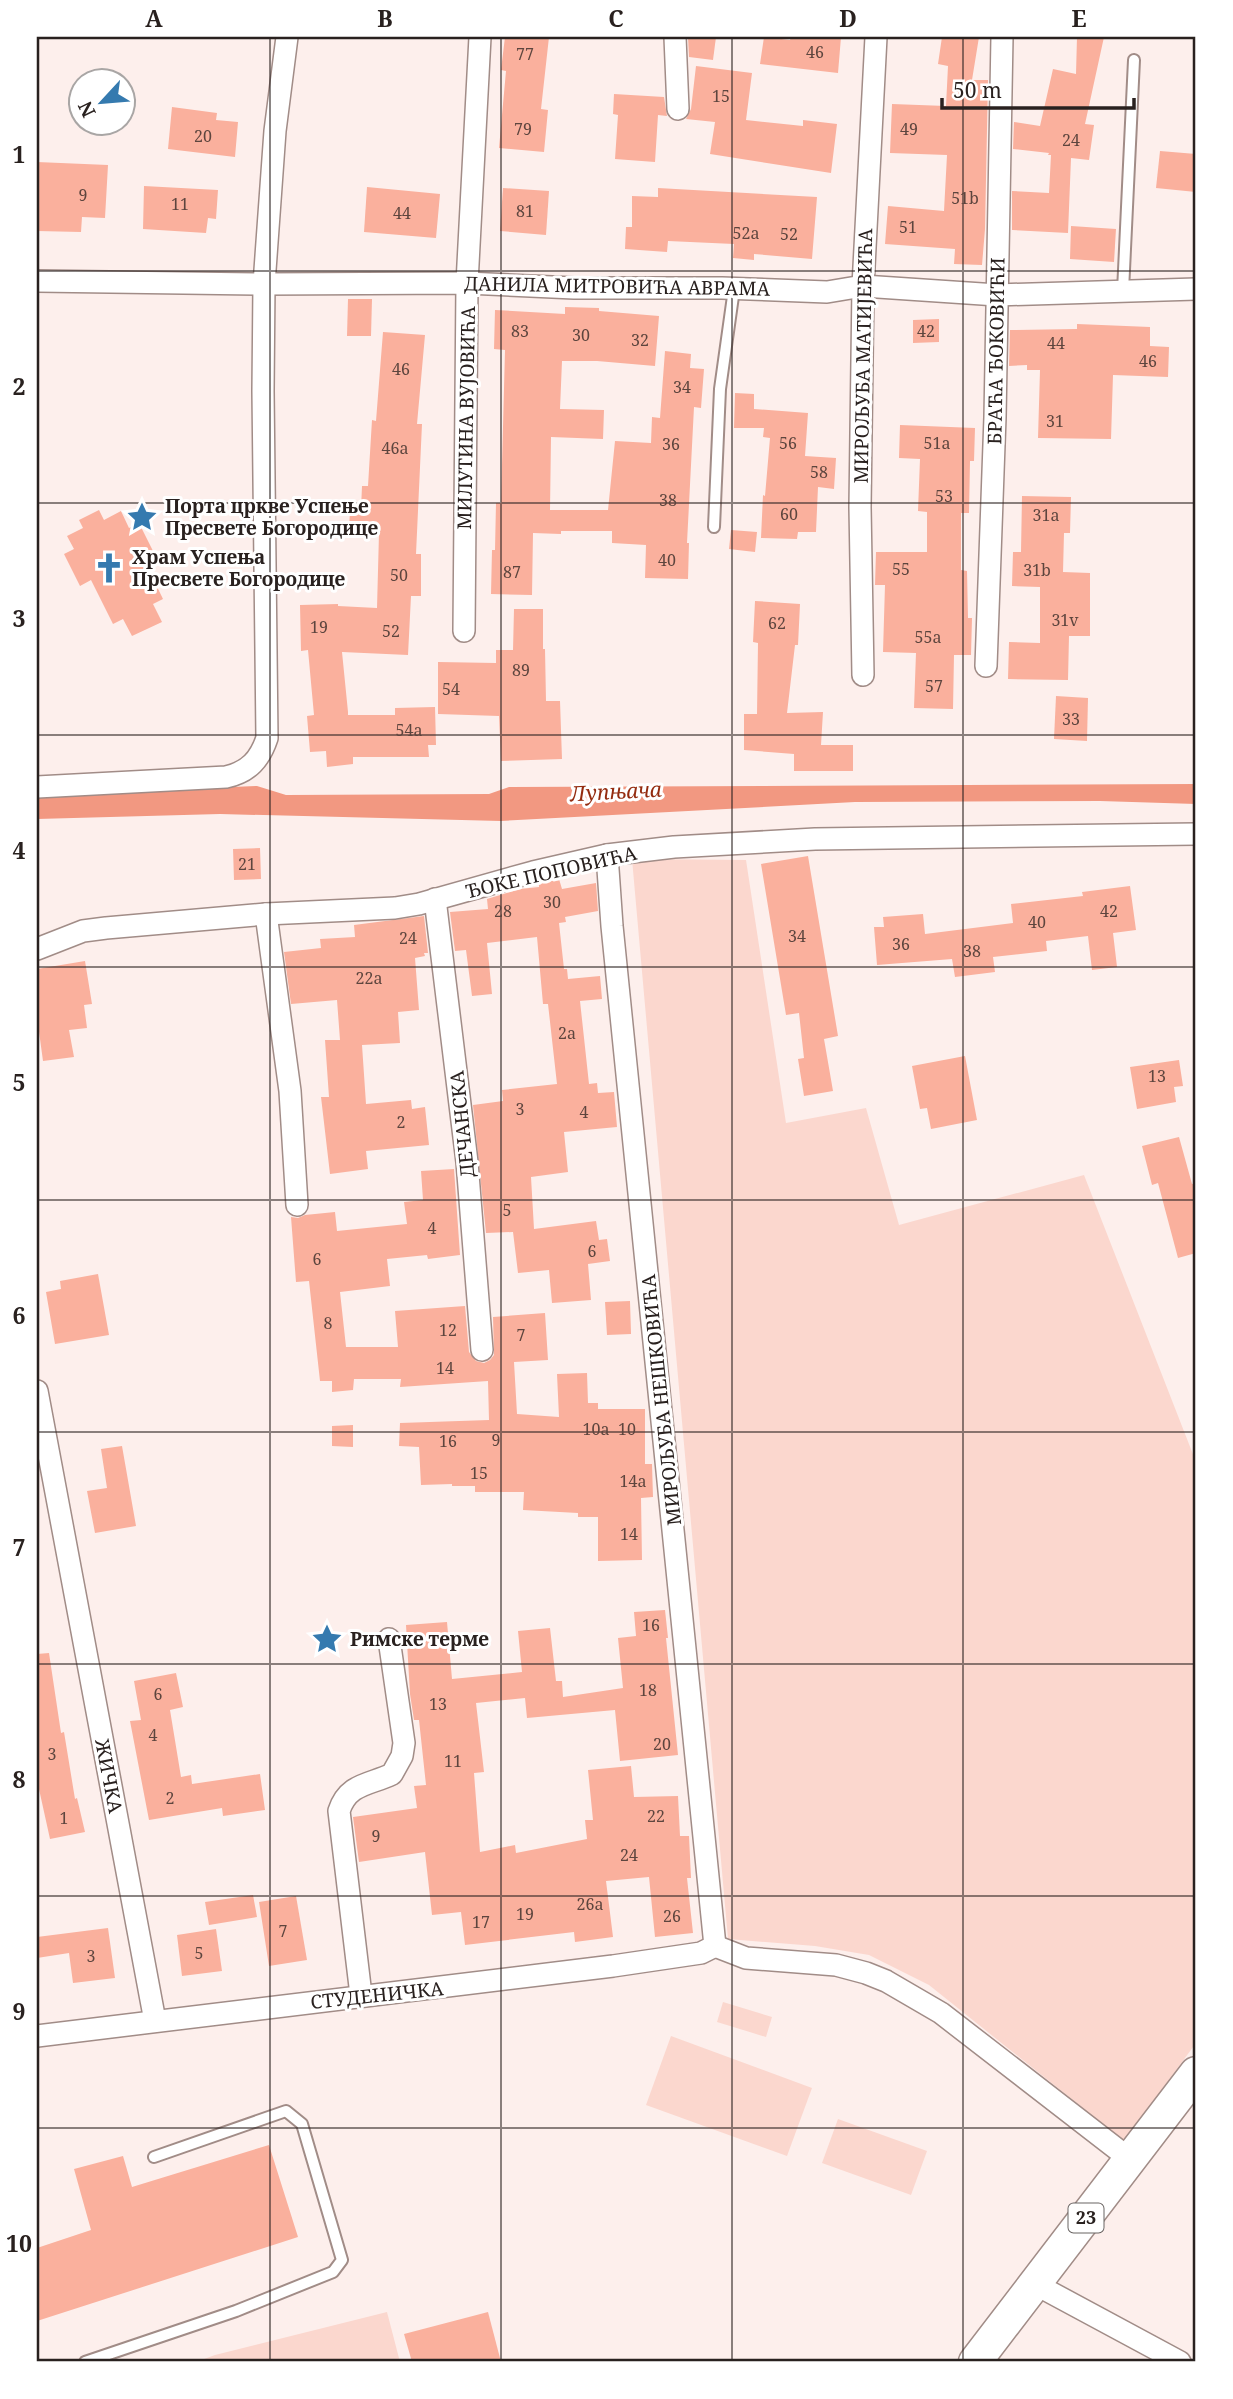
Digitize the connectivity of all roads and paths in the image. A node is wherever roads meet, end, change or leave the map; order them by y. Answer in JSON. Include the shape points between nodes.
{"nodes":[{"id":1,"x":287,"y":37,"type":"edge"},
{"id":2,"x":480,"y":37,"type":"edge"},
{"id":3,"x":675,"y":37,"type":"edge"},
{"id":4,"x":876,"y":37,"type":"edge"},
{"id":5,"x":1002,"y":37,"type":"edge"},
{"id":6,"x":1134,"y":60,"type":"dead end"},
{"id":7,"x":678,"y":108,"type":"dead end"},
{"id":8,"x":37,"y":281,"type":"edge"},
{"id":9,"x":467,"y":283,"type":"junction"},
{"id":10,"x":264,"y":284,"type":"junction"},
{"id":11,"x":863,"y":286,"type":"junction"},
{"id":12,"x":734,"y":289,"type":"junction"},
{"id":13,"x":1196,"y":289,"type":"edge"},
{"id":14,"x":1123,"y":291,"type":"junction"},
{"id":15,"x":997,"y":295,"type":"junction"},
{"id":16,"x":714,"y":527,"type":"dead end"},
{"id":17,"x":464,"y":631,"type":"dead end"},
{"id":18,"x":986,"y":666,"type":"dead end"},
{"id":19,"x":863,"y":675,"type":"dead end"},
{"id":20,"x":37,"y":787,"type":"edge"},
{"id":21,"x":1196,"y":834,"type":"edge"},
{"id":22,"x":607,"y":855,"type":"junction"},
{"id":23,"x":435,"y":899,"type":"junction"},
{"id":24,"x":266,"y":915,"type":"junction"},
{"id":25,"x":37,"y":949,"type":"edge"},
{"id":26,"x":298,"y":1205,"type":"dead end"},
{"id":27,"x":482,"y":1350,"type":"dead end"},
{"id":28,"x":37,"y":1391,"type":"edge"},
{"id":29,"x":389,"y":1639,"type":"dead end"},
{"id":30,"x":715,"y":1945,"type":"junction"},
{"id":31,"x":361,"y":1995,"type":"junction"},
{"id":32,"x":155,"y":2021,"type":"junction"},
{"id":33,"x":37,"y":2036,"type":"edge"},
{"id":34,"x":1196,"y":2073,"type":"edge"},
{"id":35,"x":154,"y":2157,"type":"dead end"},
{"id":36,"x":1131,"y":2160,"type":"junction"},
{"id":37,"x":1035,"y":2284,"type":"junction"},
{"id":38,"x":85,"y":2362,"type":"edge"},
{"id":39,"x":975,"y":2362,"type":"edge"},
{"id":40,"x":1180,"y":2362,"type":"edge"}],
"edges":[{"from":1,"to":10,"type":"street"},
{"from":2,"to":9,"type":"street","name":"МИЛУТИНА ВУЈОВИЋА"},
{"from":3,"to":7,"type":"street"},
{"from":4,"to":11,"type":"street","name":"МИРОЉУБА МАТИЈЕВИЋА"},
{"from":5,"to":15,"type":"street","name":"БРАЋА ЂОКОВИЋИ"},
{"from":6,"to":14,"type":"lane"},
{"from":8,"to":10,"type":"street","name":"ДАНИЛА МИТРОВИЋА АВРАМА"},
{"from":9,"to":10,"type":"street","name":"ДАНИЛА МИТРОВИЋА АВРАМА"},
{"from":9,"to":12,"type":"street","name":"ДАНИЛА МИТРОВИЋА АВРАМА"},
{"from":9,"to":17,"type":"street","name":"МИЛУТИНА ВУЈОВИЋА"},
{"from":10,"to":20,"type":"street","via":[[267,738],[256,762],[236,775]]},
{"from":11,"to":12,"type":"street","name":"ДАНИЛА МИТРОВИЋА АВРАМА","via":[[827,292]]},
{"from":11,"to":15,"type":"street","name":"ДАНИЛА МИТРОВИЋА АВРАМА"},
{"from":11,"to":19,"type":"street","name":"МИРОЉУБА МАТИЈЕВИЋА"},
{"from":12,"to":16,"type":"lane","via":[[720,389]]},
{"from":13,"to":14,"type":"street","name":"ДАНИЛА МИТРОВИЋА АВРАМА"},
{"from":14,"to":15,"type":"street","name":"ДАНИЛА МИТРОВИЋА АВРАМА"},
{"from":15,"to":18,"type":"street","name":"БРАЋА ЂОКОВИЋИ"},
{"from":21,"to":22,"type":"street","name":"ЂОКЕ ПОПОВИЋА","via":[[804,839]]},
{"from":22,"to":23,"type":"street","name":"ЂОКЕ ПОПОВИЋА"},
{"from":22,"to":30,"type":"street","name":"МИРОЉУБА НЕШКОВИЋА"},
{"from":23,"to":24,"type":"street","name":"ЂОКЕ ПОПОВИЋА","via":[[395,908]]},
{"from":23,"to":27,"type":"street","name":"ДЕЧАНСКА","via":[[467,1162]]},
{"from":24,"to":25,"type":"street","name":"ЂОКЕ ПОПОВИЋА","via":[[83,931]]},
{"from":24,"to":26,"type":"street","via":[[290,1091]]},
{"from":28,"to":32,"type":"street","name":"ЖИЧКА"},
{"from":29,"to":31,"type":"street","via":[[402,1756],[393,1774],[347,1794],[339,1811]]},
{"from":30,"to":31,"type":"street","name":"СТУДЕНИЧКА","via":[[701,1953],[660,1959]]},
{"from":30,"to":36,"type":"street","via":[[746,1958],[836,1965],[886,1981],[941,2013]]},
{"from":31,"to":32,"type":"street","name":"СТУДЕНИЧКА"},
{"from":32,"to":33,"type":"street","name":"СТУДЕНИЧКА"},
{"from":34,"to":36,"type":"main road","number":"23"},
{"from":35,"to":38,"type":"lane","via":[[286,2111],[302,2124],[342,2260],[333,2272],[236,2311]]},
{"from":36,"to":37,"type":"main road","number":"23"},
{"from":37,"to":39,"type":"main road","number":"23"},
{"from":37,"to":40,"type":"street"}]}
